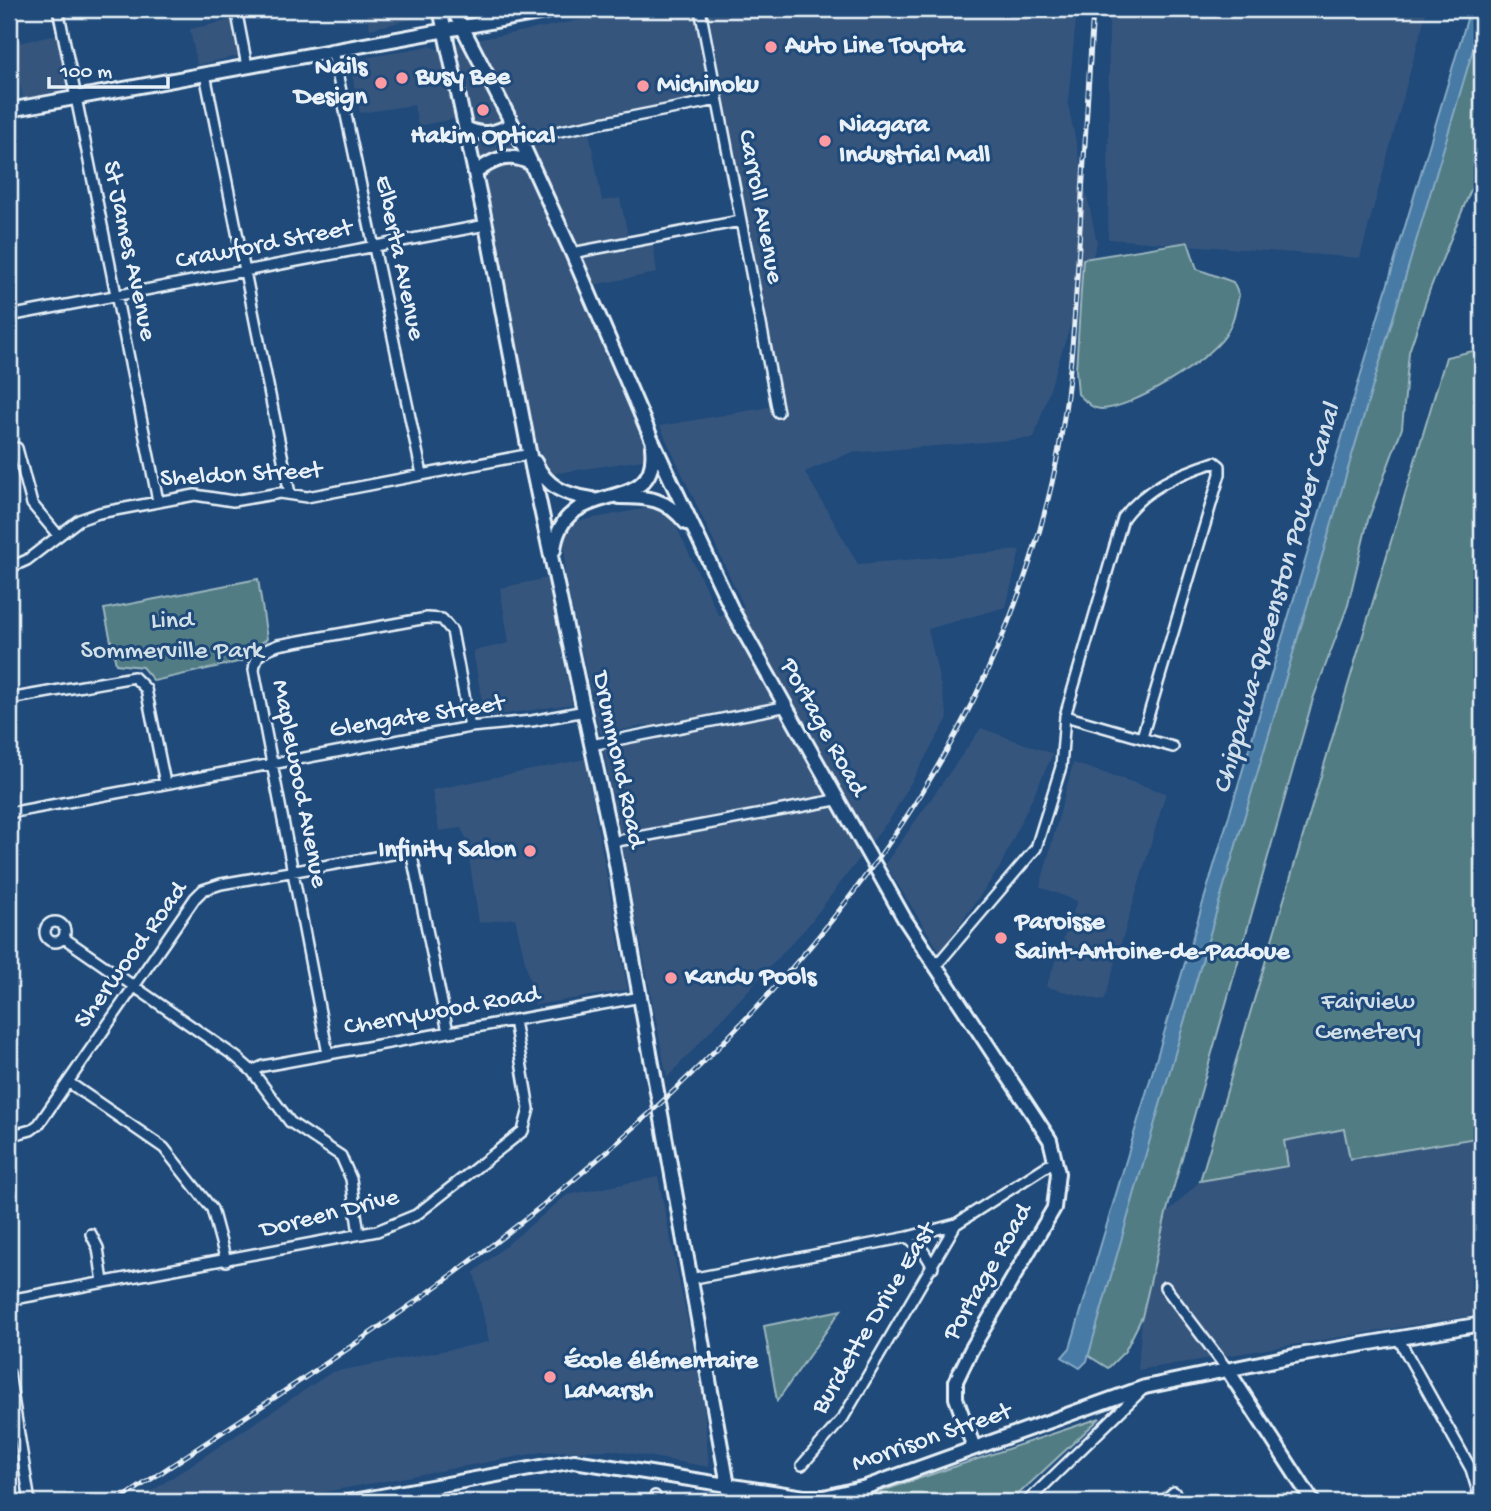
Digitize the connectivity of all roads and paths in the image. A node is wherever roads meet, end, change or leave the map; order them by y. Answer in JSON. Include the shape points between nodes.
{"nodes":[{"id":1,"x":58,"y":9,"type":"edge"},
{"id":2,"x":236,"y":9,"type":"edge"},
{"id":3,"x":440,"y":9,"type":"edge"},
{"id":4,"x":453,"y":9,"type":"edge"},
{"id":5,"x":469,"y":9,"type":"edge"},
{"id":6,"x":561,"y":9,"type":"edge"},
{"id":7,"x":699,"y":9,"type":"edge"},
{"id":8,"x":498,"y":20,"type":"junction"},
{"id":9,"x":460,"y":27,"type":"junction"},
{"id":10,"x":446,"y":30,"type":"junction"},
{"id":11,"x":332,"y":50,"type":"junction"},
{"id":12,"x":247,"y":66,"type":"junction"},
{"id":13,"x":205,"y":74,"type":"junction"},
{"id":14,"x":75,"y":98,"type":"junction"},
{"id":15,"x":717,"y":100,"type":"junction"},
{"id":16,"x":9,"y":110,"type":"edge"},
{"id":17,"x":512,"y":124,"type":"junction"},
{"id":18,"x":466,"y":128,"type":"junction"},
{"id":19,"x":520,"y":139,"type":"junction"},
{"id":20,"x":530,"y":163,"type":"junction"},
{"id":21,"x":475,"y":173,"type":"junction"},
{"id":22,"x":740,"y":221,"type":"junction"},
{"id":23,"x":486,"y":225,"type":"junction"},
{"id":24,"x":375,"y":246,"type":"junction"},
{"id":25,"x":572,"y":253,"type":"junction"},
{"id":26,"x":245,"y":272,"type":"junction"},
{"id":27,"x":116,"y":296,"type":"junction"},
{"id":28,"x":9,"y":316,"type":"edge"},
{"id":29,"x":778,"y":412,"type":"dead end"},
{"id":30,"x":652,"y":440,"type":"junction"},
{"id":31,"x":17,"y":447,"type":"dead end"},
{"id":32,"x":531,"y":454,"type":"junction"},
{"id":33,"x":422,"y":474,"type":"junction"},
{"id":34,"x":290,"y":494,"type":"junction"},
{"id":35,"x":618,"y":497,"type":"junction"},
{"id":36,"x":596,"y":500,"type":"junction"},
{"id":37,"x":158,"y":501,"type":"junction"},
{"id":38,"x":57,"y":534,"type":"junction"},
{"id":39,"x":701,"y":546,"type":"junction"},
{"id":40,"x":553,"y":559,"type":"junction"},
{"id":41,"x":9,"y":568,"type":"edge"},
{"id":42,"x":9,"y":699,"type":"edge"},
{"id":43,"x":783,"y":707,"type":"junction"},
{"id":44,"x":584,"y":711,"type":"junction"},
{"id":45,"x":1065,"y":716,"type":"junction"},
{"id":46,"x":470,"y":727,"type":"junction"},
{"id":47,"x":1142,"y":737,"type":"junction"},
{"id":48,"x":591,"y":745,"type":"junction"},
{"id":49,"x":1173,"y":747,"type":"dead end"},
{"id":50,"x":273,"y":763,"type":"junction"},
{"id":51,"x":165,"y":783,"type":"junction"},
{"id":52,"x":836,"y":800,"type":"junction"},
{"id":53,"x":9,"y":813,"type":"edge"},
{"id":54,"x":612,"y":842,"type":"junction"},
{"id":55,"x":293,"y":871,"type":"junction"},
{"id":56,"x":64,"y":938,"type":"dead end"},
{"id":57,"x":935,"y":967,"type":"junction"},
{"id":58,"x":134,"y":986,"type":"junction"},
{"id":59,"x":641,"y":997,"type":"junction"},
{"id":60,"x":514,"y":1020,"type":"junction"},
{"id":61,"x":448,"y":1032,"type":"junction"},
{"id":62,"x":328,"y":1054,"type":"junction"},
{"id":63,"x":252,"y":1071,"type":"junction"},
{"id":64,"x":68,"y":1082,"type":"junction"},
{"id":65,"x":9,"y":1136,"type":"edge"},
{"id":66,"x":1056,"y":1160,"type":"junction"},
{"id":67,"x":956,"y":1224,"type":"junction"},
{"id":68,"x":91,"y":1234,"type":"dead end"},
{"id":69,"x":359,"y":1234,"type":"junction"},
{"id":70,"x":908,"y":1237,"type":"junction"},
{"id":71,"x":226,"y":1261,"type":"junction"},
{"id":72,"x":933,"y":1267,"type":"junction"},
{"id":73,"x":690,"y":1279,"type":"junction"},
{"id":74,"x":103,"y":1282,"type":"junction"},
{"id":75,"x":1165,"y":1287,"type":"dead end"},
{"id":76,"x":9,"y":1300,"type":"edge"},
{"id":77,"x":1482,"y":1324,"type":"edge"},
{"id":78,"x":1398,"y":1338,"type":"junction"},
{"id":79,"x":1227,"y":1369,"type":"junction"},
{"id":80,"x":9,"y":1373,"type":"edge"},
{"id":81,"x":1145,"y":1387,"type":"junction"},
{"id":82,"x":974,"y":1448,"type":"junction"},
{"id":83,"x":802,"y":1465,"type":"dead end"},
{"id":84,"x":729,"y":1487,"type":"junction"},
{"id":85,"x":30,"y":1502,"type":"edge"},
{"id":86,"x":348,"y":1502,"type":"edge"},
{"id":87,"x":732,"y":1502,"type":"edge"},
{"id":88,"x":1027,"y":1502,"type":"edge"},
{"id":89,"x":1162,"y":1502,"type":"edge"},
{"id":90,"x":1182,"y":1502,"type":"edge"},
{"id":91,"x":1314,"y":1502,"type":"edge"},
{"id":92,"x":1481,"y":1502,"type":"edge"}],
"edges":[{"from":1,"to":14,"type":"street","name":"St James Avenue"},
{"from":2,"to":12,"type":"street"},
{"from":3,"to":10,"type":"main road"},
{"from":4,"to":9,"type":"main road","name":"Portage Road"},
{"from":5,"to":8,"type":"main road"},
{"from":6,"to":8,"type":"main road"},
{"from":7,"to":15,"type":"street","name":"Carroll Avenue"},
{"from":8,"to":9,"type":"main road"},
{"from":9,"to":10,"type":"main road"},
{"from":9,"to":17,"type":"main road","name":"Portage Road"},
{"from":10,"to":11,"type":"main road"},
{"from":10,"to":18,"type":"main road","name":"Drummond Road"},
{"from":11,"to":12,"type":"main road"},
{"from":11,"to":24,"type":"street","name":"Elberta Avenue"},
{"from":12,"to":13,"type":"main road"},
{"from":13,"to":14,"type":"main road"},
{"from":13,"to":26,"type":"street"},
{"from":14,"to":16,"type":"main road"},
{"from":14,"to":27,"type":"street","name":"St James Avenue"},
{"from":15,"to":19,"type":"street"},
{"from":15,"to":22,"type":"street","name":"Carroll Avenue"},
{"from":17,"to":18,"type":"main road","via":[[487,134]]},
{"from":17,"to":19,"type":"main road","name":"Portage Road"},
{"from":18,"to":21,"type":"main road","name":"Drummond Road"},
{"from":19,"to":20,"type":"main road","name":"Portage Road"},
{"from":20,"to":21,"type":"main road","via":[[503,158]]},
{"from":20,"to":25,"type":"main road","name":"Portage Road"},
{"from":21,"to":23,"type":"main road","name":"Drummond Road"},
{"from":22,"to":25,"type":"street"},
{"from":22,"to":29,"type":"street","name":"Carroll Avenue"},
{"from":23,"to":24,"type":"street","name":"Crawford Street"},
{"from":23,"to":32,"type":"main road","name":"Drummond Road"},
{"from":24,"to":26,"type":"street","name":"Crawford Street"},
{"from":24,"to":33,"type":"street","name":"Elberta Avenue"},
{"from":25,"to":30,"type":"main road","name":"Portage Road"},
{"from":26,"to":27,"type":"street","name":"Crawford Street"},
{"from":26,"to":34,"type":"street"},
{"from":27,"to":28,"type":"street","name":"Crawford Street"},
{"from":27,"to":37,"type":"street","name":"St James Avenue"},
{"from":30,"to":35,"type":"main road","via":[[654,463],[649,472],[643,482]]},
{"from":30,"to":39,"type":"main road","name":"Portage Road"},
{"from":31,"to":38,"type":"street","via":[[32,504]]},
{"from":32,"to":33,"type":"street","name":"Sheldon Street"},
{"from":32,"to":36,"type":"main road","via":[[541,475],[555,489]]},
{"from":32,"to":40,"type":"main road","name":"Drummond Road"},
{"from":33,"to":34,"type":"street","name":"Sheldon Street","via":[[307,497]]},
{"from":34,"to":37,"type":"street","name":"Sheldon Street","via":[[233,501],[195,495]]},
{"from":35,"to":36,"type":"main road"},
{"from":35,"to":39,"type":"main road","via":[[647,497],[673,507]]},
{"from":36,"to":40,"type":"main road","via":[[564,519]]},
{"from":37,"to":38,"type":"street","name":"Sheldon Street","via":[[86,517]]},
{"from":38,"to":41,"type":"street","name":"Sheldon Street","via":[[27,560]]},
{"from":39,"to":43,"type":"main road","name":"Portage Road"},
{"from":40,"to":44,"type":"main road","name":"Drummond Road"},
{"from":42,"to":51,"type":"street","via":[[134,677],[146,690]]},
{"from":43,"to":48,"type":"street"},
{"from":43,"to":52,"type":"main road","name":"Portage Road"},
{"from":44,"to":46,"type":"street","name":"Glengate Street"},
{"from":44,"to":48,"type":"main road","name":"Drummond Road"},
{"from":45,"to":47,"type":"street"},
{"from":45,"to":47,"type":"street","via":[[1123,518],[1158,484],[1215,462],[1220,474]]},
{"from":45,"to":57,"type":"street","via":[[1061,767],[1036,848]]},
{"from":46,"to":50,"type":"street","name":"Glengate Street"},
{"from":46,"to":50,"type":"street","name":"Maplewood Avenue","via":[[452,631],[442,619],[386,625],[259,652],[254,670]]},
{"from":47,"to":49,"type":"street"},
{"from":48,"to":54,"type":"main road","name":"Drummond Road"},
{"from":50,"to":51,"type":"street","name":"Glengate Street"},
{"from":50,"to":55,"type":"street","name":"Maplewood Avenue"},
{"from":51,"to":53,"type":"street","name":"Glengate Street"},
{"from":52,"to":54,"type":"street"},
{"from":52,"to":57,"type":"main road","name":"Portage Road"},
{"from":54,"to":59,"type":"main road","name":"Drummond Road"},
{"from":55,"to":58,"type":"street","name":"Sherwood Road","via":[[202,890]]},
{"from":55,"to":61,"type":"street","name":"Sherwood Road","via":[[404,852],[412,856]]},
{"from":55,"to":62,"type":"street","name":"Maplewood Avenue"},
{"from":56,"to":58,"type":"street"},
{"from":57,"to":66,"type":"main road","name":"Portage Road","via":[[1039,1120]]},
{"from":58,"to":63,"type":"street"},
{"from":58,"to":64,"type":"street","name":"Sherwood Road"},
{"from":59,"to":60,"type":"street","name":"Cherrywood Road"},
{"from":59,"to":73,"type":"main road","name":"Drummond Road"},
{"from":60,"to":61,"type":"street","name":"Cherrywood Road"},
{"from":60,"to":69,"type":"street","name":"Doreen Drive","via":[[529,1109],[523,1131],[416,1215]]},
{"from":61,"to":62,"type":"street","name":"Cherrywood Road"},
{"from":62,"to":63,"type":"street","name":"Cherrywood Road"},
{"from":63,"to":69,"type":"street","via":[[290,1122],[341,1156],[351,1179]]},
{"from":64,"to":65,"type":"street","name":"Sherwood Road","via":[[39,1124]]},
{"from":64,"to":71,"type":"street","via":[[164,1148],[212,1209]]},
{"from":66,"to":67,"type":"street"},
{"from":66,"to":82,"type":"main road","name":"Portage Road","via":[[1059,1187],[1054,1208],[956,1381],[956,1398]]},
{"from":67,"to":70,"type":"street"},
{"from":67,"to":72,"type":"street","name":"Burdette Drive East"},
{"from":68,"to":74,"type":"street"},
{"from":69,"to":71,"type":"street","name":"Doreen Drive"},
{"from":70,"to":72,"type":"street"},
{"from":70,"to":73,"type":"street"},
{"from":71,"to":74,"type":"street","name":"Doreen Drive"},
{"from":72,"to":83,"type":"street","name":"Burdette Drive East","via":[[843,1419]]},
{"from":73,"to":84,"type":"main road","name":"Drummond Road"},
{"from":74,"to":76,"type":"street","name":"Doreen Drive"},
{"from":75,"to":79,"type":"street"},
{"from":77,"to":78,"type":"main road","name":"Morrison Street"},
{"from":78,"to":79,"type":"main road","name":"Morrison Street"},
{"from":78,"to":92,"type":"street","via":[[1471,1469]]},
{"from":79,"to":81,"type":"main road","name":"Morrison Street"},
{"from":79,"to":91,"type":"main road"},
{"from":80,"to":85,"type":"street"},
{"from":81,"to":82,"type":"main road","name":"Morrison Street"},
{"from":81,"to":88,"type":"street"},
{"from":82,"to":84,"type":"main road","name":"Morrison Street","via":[[866,1487],[824,1497]]},
{"from":84,"to":86,"type":"main road","name":"Morrison Street","via":[[574,1461]]},
{"from":84,"to":87,"type":"main road","name":"Drummond Road"},
{"from":89,"to":90,"type":"street","via":[[1173,1492]]}]}
